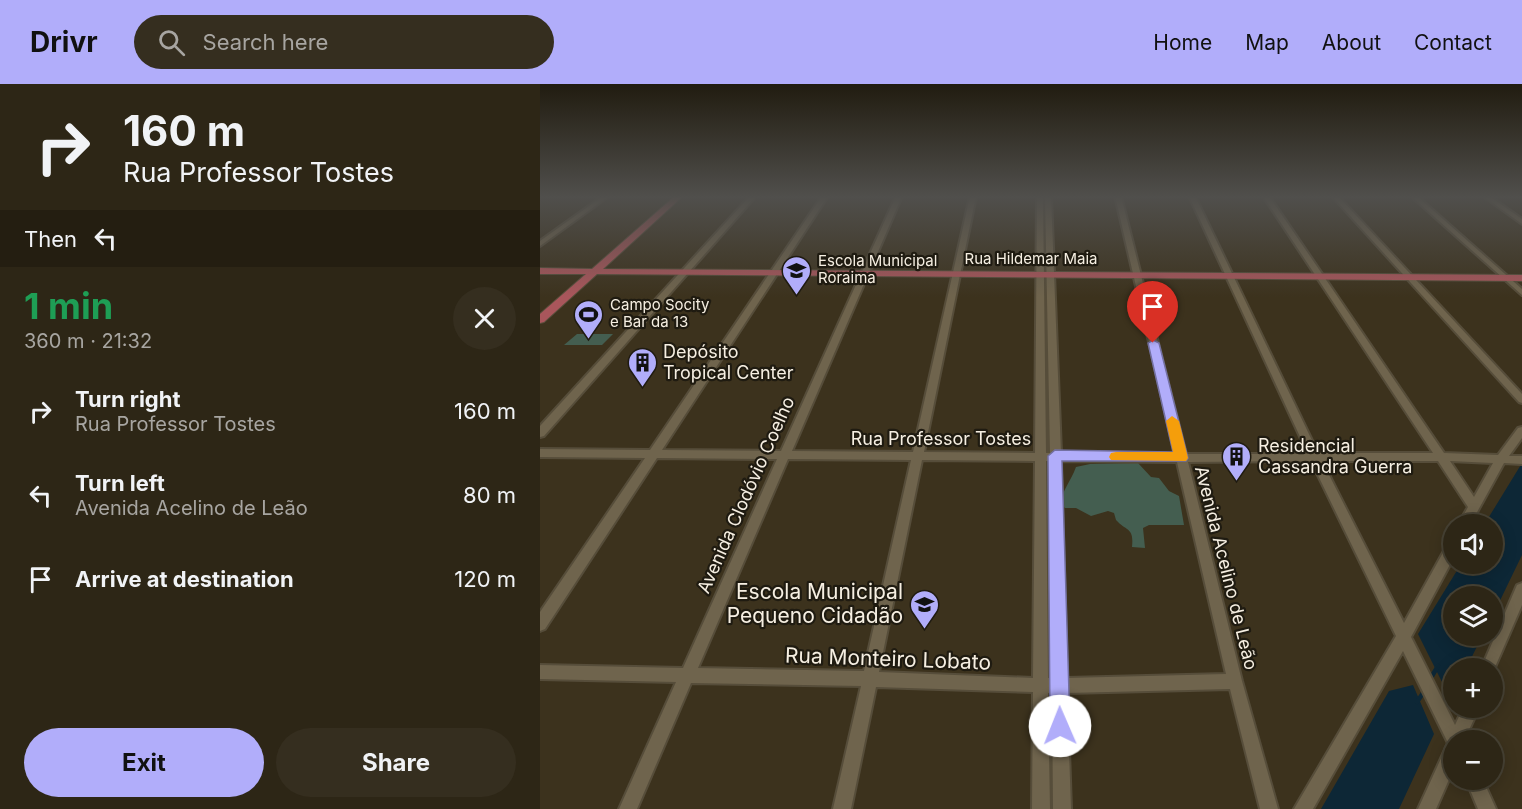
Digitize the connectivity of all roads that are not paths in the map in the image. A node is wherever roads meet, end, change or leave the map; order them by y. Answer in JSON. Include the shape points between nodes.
{"nodes":[{"id":1,"x":559,"y":230,"type":"edge"},
{"id":2,"x":642,"y":230,"type":"edge"},
{"id":3,"x":722,"y":230,"type":"edge"},
{"id":4,"x":803,"y":230,"type":"edge"},
{"id":5,"x":884,"y":230,"type":"edge"},
{"id":6,"x":966,"y":230,"type":"edge"},
{"id":7,"x":1044,"y":230,"type":"edge"},
{"id":8,"x":1046,"y":230,"type":"edge"},
{"id":9,"x":1126,"y":230,"type":"edge"},
{"id":10,"x":1208,"y":230,"type":"edge"},
{"id":11,"x":1289,"y":230,"type":"edge"},
{"id":12,"x":1365,"y":230,"type":"edge"},
{"id":13,"x":1456,"y":230,"type":"edge"},
{"id":14,"x":1459,"y":230,"type":"edge"},
{"id":15,"x":540,"y":244,"type":"edge"},
{"id":16,"x":540,"y":271,"type":"edge"},
{"id":17,"x":595,"y":272,"type":"junction"},
{"id":18,"x":684,"y":272,"type":"junction"},
{"id":19,"x":774,"y":273,"type":"junction"},
{"id":20,"x":864,"y":273,"type":"junction"},
{"id":21,"x":956,"y":274,"type":"junction"},
{"id":22,"x":1039,"y":274,"type":"junction"},
{"id":23,"x":1051,"y":274,"type":"junction"},
{"id":24,"x":1137,"y":275,"type":"junction"},
{"id":25,"x":1230,"y":276,"type":"junction"},
{"id":26,"x":1321,"y":276,"type":"junction"},
{"id":27,"x":1408,"y":277,"type":"junction"},
{"id":28,"x":1516,"y":279,"type":"edge"},
{"id":29,"x":1522,"y":292,"type":"edge"},
{"id":30,"x":540,"y":320,"type":"edge"},
{"id":31,"x":1041,"y":352,"type":"junction"},
{"id":32,"x":1054,"y":352,"type":"junction"},
{"id":33,"x":1522,"y":400,"type":"edge"},
{"id":34,"x":1522,"y":431,"type":"edge"},
{"id":35,"x":540,"y":433,"type":"edge"},
{"id":36,"x":540,"y":453,"type":"edge"},
{"id":37,"x":653,"y":454,"type":"junction"},
{"id":38,"x":783,"y":454,"type":"junction"},
{"id":39,"x":917,"y":455,"type":"junction"},
{"id":40,"x":1042,"y":456,"type":"junction"},
{"id":41,"x":1055,"y":456,"type":"junction"},
{"id":42,"x":1314,"y":456,"type":"junction"},
{"id":43,"x":1442,"y":457,"type":"junction"},
{"id":44,"x":1181,"y":458,"type":"junction"},
{"id":45,"x":1500,"y":460,"type":"junction"},
{"id":46,"x":1519,"y":460,"type":"edge"},
{"id":47,"x":1474,"y":506,"type":"junction"},
{"id":48,"x":1470,"y":514,"type":"edge"},
{"id":49,"x":1443,"y":564,"type":"edge"},
{"id":50,"x":1522,"y":589,"type":"edge"},
{"id":51,"x":540,"y":624,"type":"edge"},
{"id":52,"x":1404,"y":636,"type":"junction"},
{"id":53,"x":1493,"y":658,"type":"edge"},
{"id":54,"x":540,"y":672,"type":"edge"},
{"id":55,"x":687,"y":675,"type":"junction"},
{"id":56,"x":872,"y":679,"type":"junction"},
{"id":57,"x":1235,"y":681,"type":"junction"},
{"id":58,"x":1041,"y":684,"type":"junction"},
{"id":59,"x":1060,"y":686,"type":"junction"},
{"id":60,"x":1450,"y":730,"type":"edge"},
{"id":61,"x":1443,"y":773,"type":"edge"},
{"id":62,"x":1478,"y":790,"type":"edge"},
{"id":63,"x":628,"y":809,"type":"edge"},
{"id":64,"x":842,"y":809,"type":"edge"},
{"id":65,"x":1041,"y":809,"type":"edge"},
{"id":66,"x":1062,"y":809,"type":"edge"},
{"id":67,"x":1269,"y":809,"type":"edge"},
{"id":68,"x":1303,"y":809,"type":"edge"},
{"id":69,"x":1427,"y":809,"type":"edge"},
{"id":70,"x":1487,"y":809,"type":"edge"}],
"edges":[{"from":1,"to":15,"type":"street"},
{"from":2,"to":17,"type":"main road"},
{"from":3,"to":18,"type":"street"},
{"from":4,"to":19,"type":"street"},
{"from":5,"to":20,"type":"street","name":"Avenida Clodóvio Coelho"},
{"from":6,"to":21,"type":"street"},
{"from":7,"to":22,"type":"street"},
{"from":8,"to":23,"type":"street"},
{"from":9,"to":24,"type":"street","name":"Avenida Acelino de Leão"},
{"from":10,"to":25,"type":"street"},
{"from":11,"to":26,"type":"street"},
{"from":12,"to":27,"type":"street"},
{"from":13,"to":28,"type":"street"},
{"from":14,"to":28,"type":"street"},
{"from":16,"to":17,"type":"main road","name":"Rua Hildemar Maia"},
{"from":17,"to":18,"type":"main road","name":"Rua Hildemar Maia"},
{"from":17,"to":30,"type":"main road"},
{"from":18,"to":19,"type":"main road","name":"Rua Hildemar Maia"},
{"from":18,"to":35,"type":"street"},
{"from":19,"to":20,"type":"main road","name":"Rua Hildemar Maia"},
{"from":19,"to":37,"type":"street"},
{"from":20,"to":21,"type":"main road","name":"Rua Hildemar Maia"},
{"from":20,"to":38,"type":"street","name":"Avenida Clodóvio Coelho"},
{"from":21,"to":22,"type":"main road","name":"Rua Hildemar Maia"},
{"from":21,"to":39,"type":"street"},
{"from":22,"to":23,"type":"main road","name":"Rua Hildemar Maia"},
{"from":22,"to":31,"type":"street"},
{"from":23,"to":24,"type":"main road","name":"Rua Hildemar Maia"},
{"from":23,"to":32,"type":"street"},
{"from":24,"to":25,"type":"main road","name":"Rua Hildemar Maia"},
{"from":24,"to":44,"type":"street","name":"Avenida Acelino de Leão"},
{"from":25,"to":26,"type":"main road","name":"Rua Hildemar Maia"},
{"from":25,"to":42,"type":"street"},
{"from":26,"to":27,"type":"main road","name":"Rua Hildemar Maia"},
{"from":26,"to":43,"type":"street"},
{"from":27,"to":28,"type":"main road","name":"Rua Hildemar Maia"},
{"from":27,"to":33,"type":"street"},
{"from":28,"to":29,"type":"street"},
{"from":31,"to":32,"type":"street"},
{"from":31,"to":40,"type":"street"},
{"from":32,"to":41,"type":"street"},
{"from":34,"to":45,"type":"street"},
{"from":36,"to":37,"type":"street","name":"Rua Professor Tostes"},
{"from":37,"to":38,"type":"street","name":"Rua Professor Tostes"},
{"from":37,"to":51,"type":"street"},
{"from":38,"to":39,"type":"street","name":"Rua Professor Tostes"},
{"from":38,"to":55,"type":"street","name":"Avenida Clodóvio Coelho"},
{"from":39,"to":40,"type":"street","name":"Rua Professor Tostes"},
{"from":39,"to":56,"type":"street"},
{"from":40,"to":41,"type":"street","name":"Rua Professor Tostes"},
{"from":40,"to":58,"type":"street"},
{"from":41,"to":44,"type":"street","name":"Rua Professor Tostes"},
{"from":41,"to":59,"type":"street"},
{"from":42,"to":43,"type":"street","name":"Rua Professor Tostes"},
{"from":42,"to":44,"type":"street","name":"Rua Professor Tostes"},
{"from":42,"to":52,"type":"street"},
{"from":43,"to":45,"type":"street","name":"Rua Professor Tostes"},
{"from":43,"to":47,"type":"street"},
{"from":44,"to":57,"type":"street","name":"Avenida Acelino de Leão"},
{"from":45,"to":46,"type":"street","name":"Rua Professor Tostes"},
{"from":45,"to":47,"type":"street"},
{"from":47,"to":48,"type":"street"},
{"from":49,"to":52,"type":"street"},
{"from":50,"to":53,"type":"street"},
{"from":52,"to":60,"type":"street"},
{"from":52,"to":68,"type":"street"},
{"from":54,"to":55,"type":"street","name":"Rua Monteiro Lobato"},
{"from":55,"to":56,"type":"street","name":"Rua Monteiro Lobato"},
{"from":55,"to":63,"type":"street","name":"Avenida Clodóvio Coelho"},
{"from":56,"to":58,"type":"street","name":"Rua Monteiro Lobato"},
{"from":56,"to":64,"type":"street"},
{"from":57,"to":59,"type":"street","name":"Rua Monteiro Lobato"},
{"from":57,"to":67,"type":"street","name":"Avenida Acelino de Leão"},
{"from":58,"to":59,"type":"street","name":"Rua Monteiro Lobato"},
{"from":58,"to":65,"type":"street"},
{"from":59,"to":66,"type":"street"},
{"from":61,"to":69,"type":"street"},
{"from":62,"to":70,"type":"street"}]}
